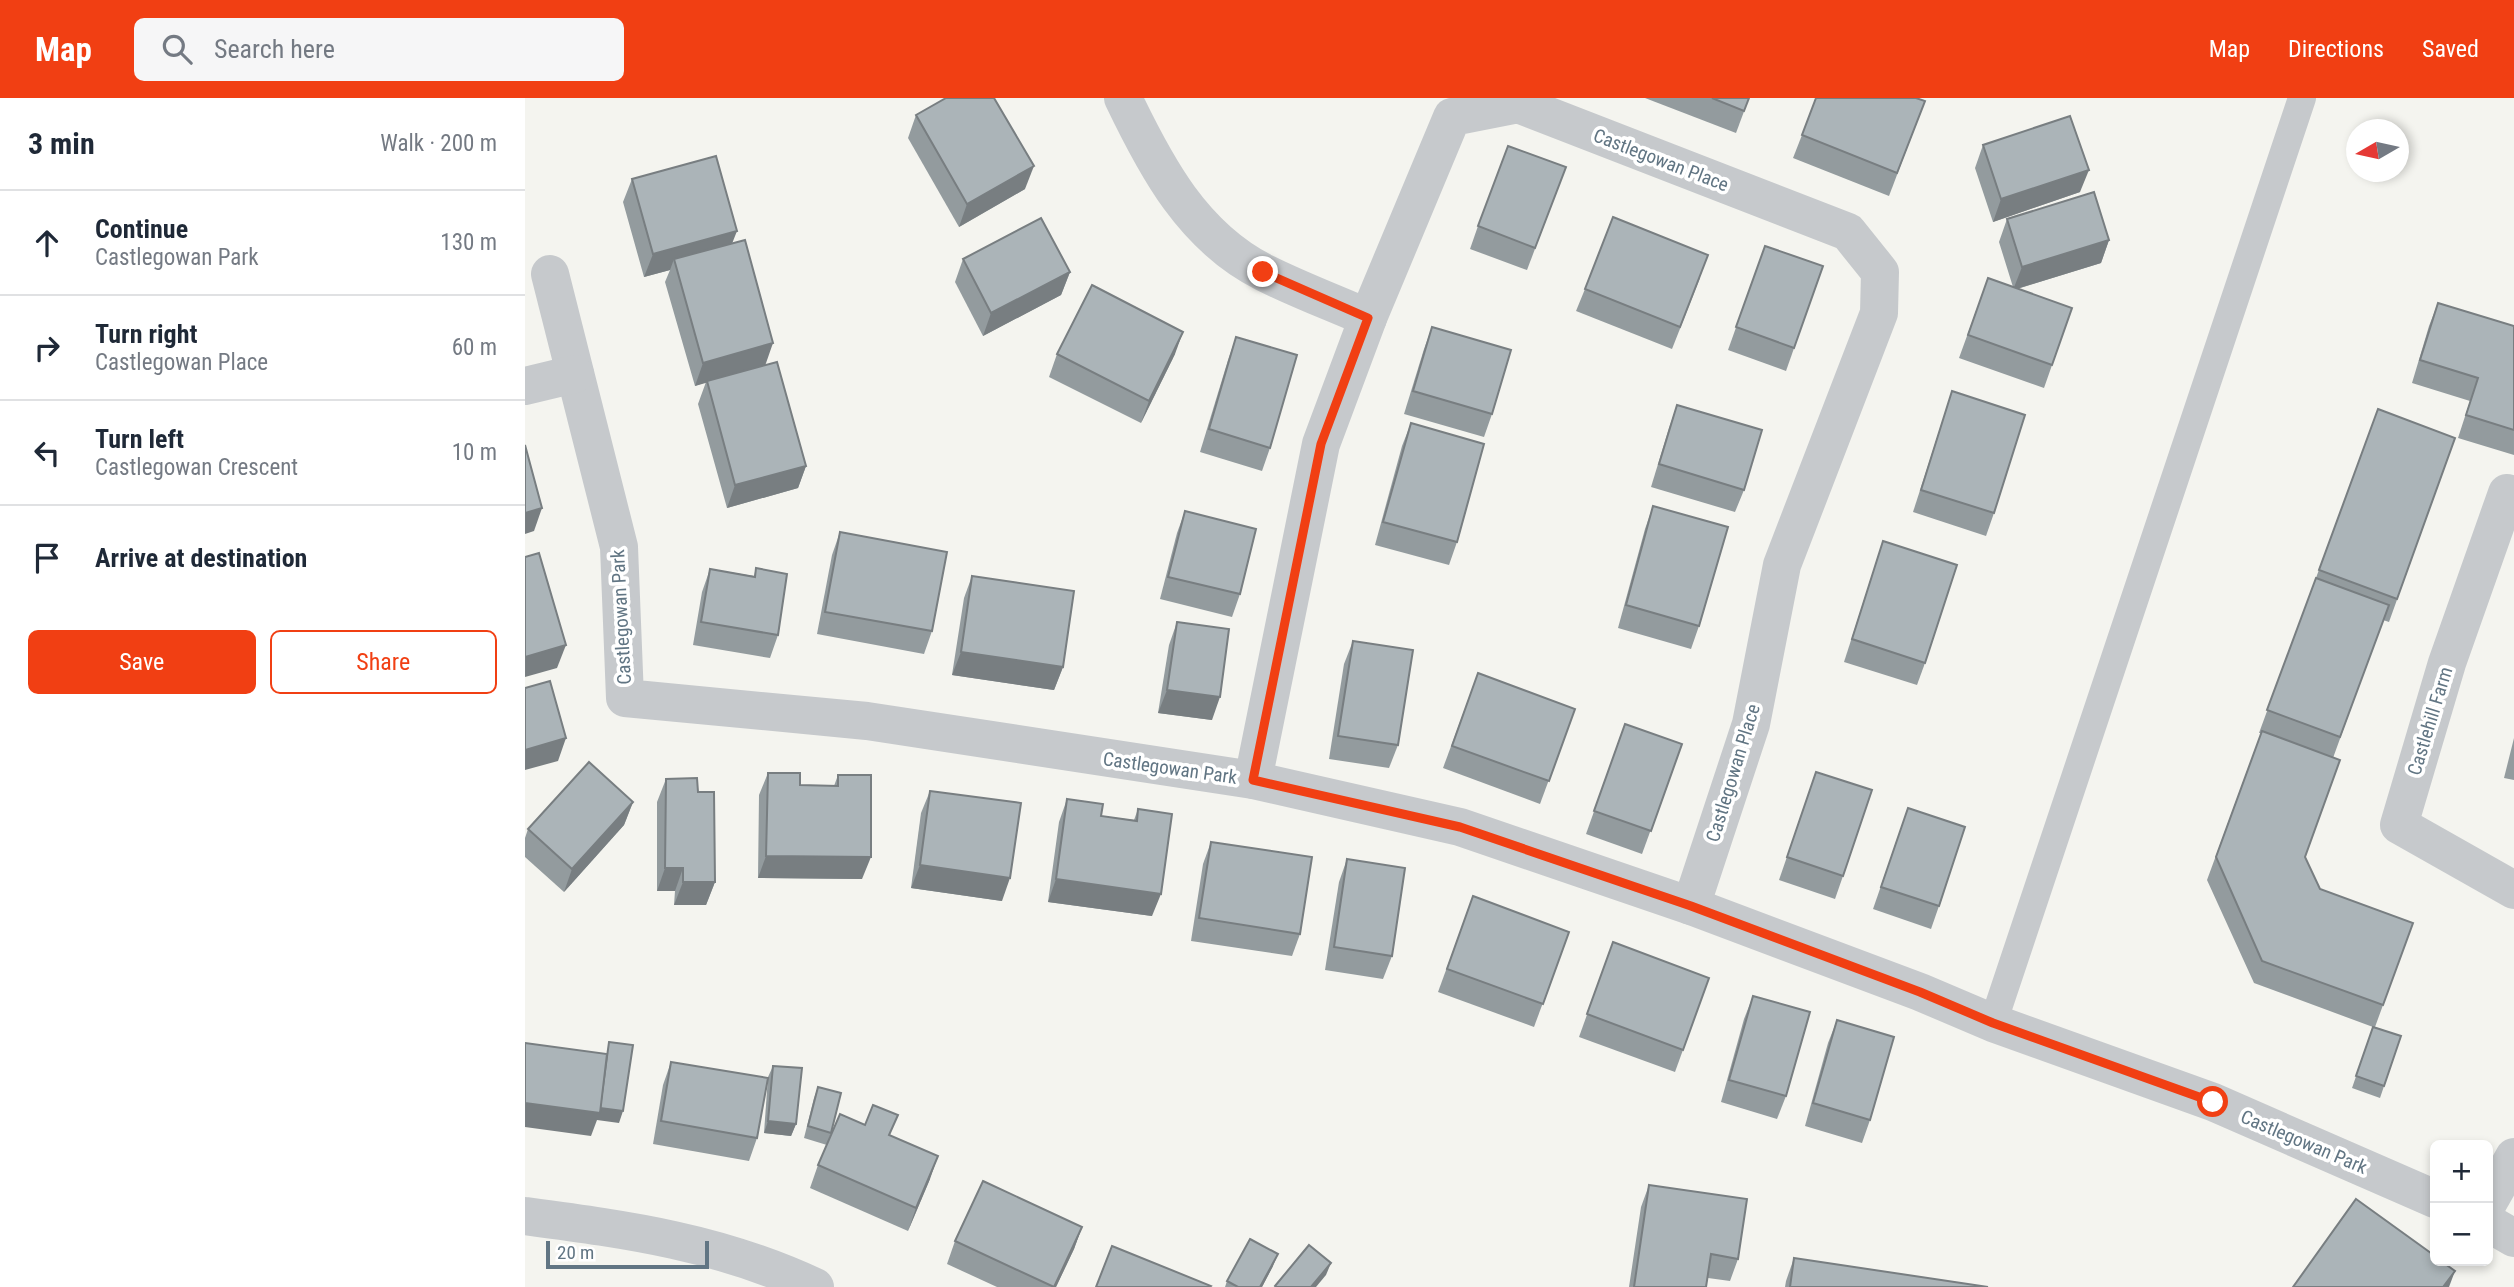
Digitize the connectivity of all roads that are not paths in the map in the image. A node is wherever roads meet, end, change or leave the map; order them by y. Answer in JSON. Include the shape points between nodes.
{"nodes":[{"id":1,"x":1123,"y":98,"type":"edge"},
{"id":2,"x":2302,"y":98,"type":"edge"},
{"id":3,"x":550,"y":274,"type":"dead end"},
{"id":4,"x":1368,"y":318,"type":"junction"},
{"id":5,"x":575,"y":374,"type":"junction"},
{"id":6,"x":525,"y":386,"type":"edge"},
{"id":7,"x":2507,"y":493,"type":"dead end"},
{"id":8,"x":1253,"y":780,"type":"junction"},
{"id":9,"x":2514,"y":890,"type":"edge"},
{"id":10,"x":1691,"y":906,"type":"junction"},
{"id":11,"x":1993,"y":1023,"type":"junction"},
{"id":12,"x":2514,"y":1157,"type":"edge"},
{"id":13,"x":2493,"y":1194,"type":"edge"},
{"id":14,"x":2430,"y":1197,"type":"edge"},
{"id":15,"x":525,"y":1216,"type":"edge"},
{"id":16,"x":2493,"y":1226,"type":"edge"},
{"id":17,"x":2514,"y":1238,"type":"edge"},
{"id":18,"x":815,"y":1287,"type":"edge"}],
"edges":[{"from":1,"to":4,"type":"street","via":[[1180,201],[1218,241],[1263,272]]},
{"from":2,"to":11,"type":"lane"},
{"from":3,"to":5,"type":"street","name":"Castlegowan Park"},
{"from":4,"to":8,"type":"street","name":"Castlegowan Place","via":[[1321,444]]},
{"from":4,"to":10,"type":"street","name":"Castlegowan Place","via":[[1452,117],[1518,104],[1848,232],[1880,272],[1879,313],[1782,565],[1751,724]]},
{"from":5,"to":6,"type":"street"},
{"from":5,"to":8,"type":"street","name":"Castlegowan Park","via":[[619,547],[625,698],[867,721]]},
{"from":7,"to":9,"type":"street","name":"Castlehill Farm","via":[[2447,663],[2399,825]]},
{"from":8,"to":10,"type":"street","name":"Castlegowan Park","via":[[1460,827]]},
{"from":10,"to":11,"type":"street","name":"Castlegowan Park"},
{"from":11,"to":14,"type":"street","name":"Castlegowan Park","via":[[2213,1102]]},
{"from":12,"to":13,"type":"street"},
{"from":15,"to":18,"type":"street","via":[[644,1233],[726,1251]]},
{"from":16,"to":17,"type":"street"}]}
